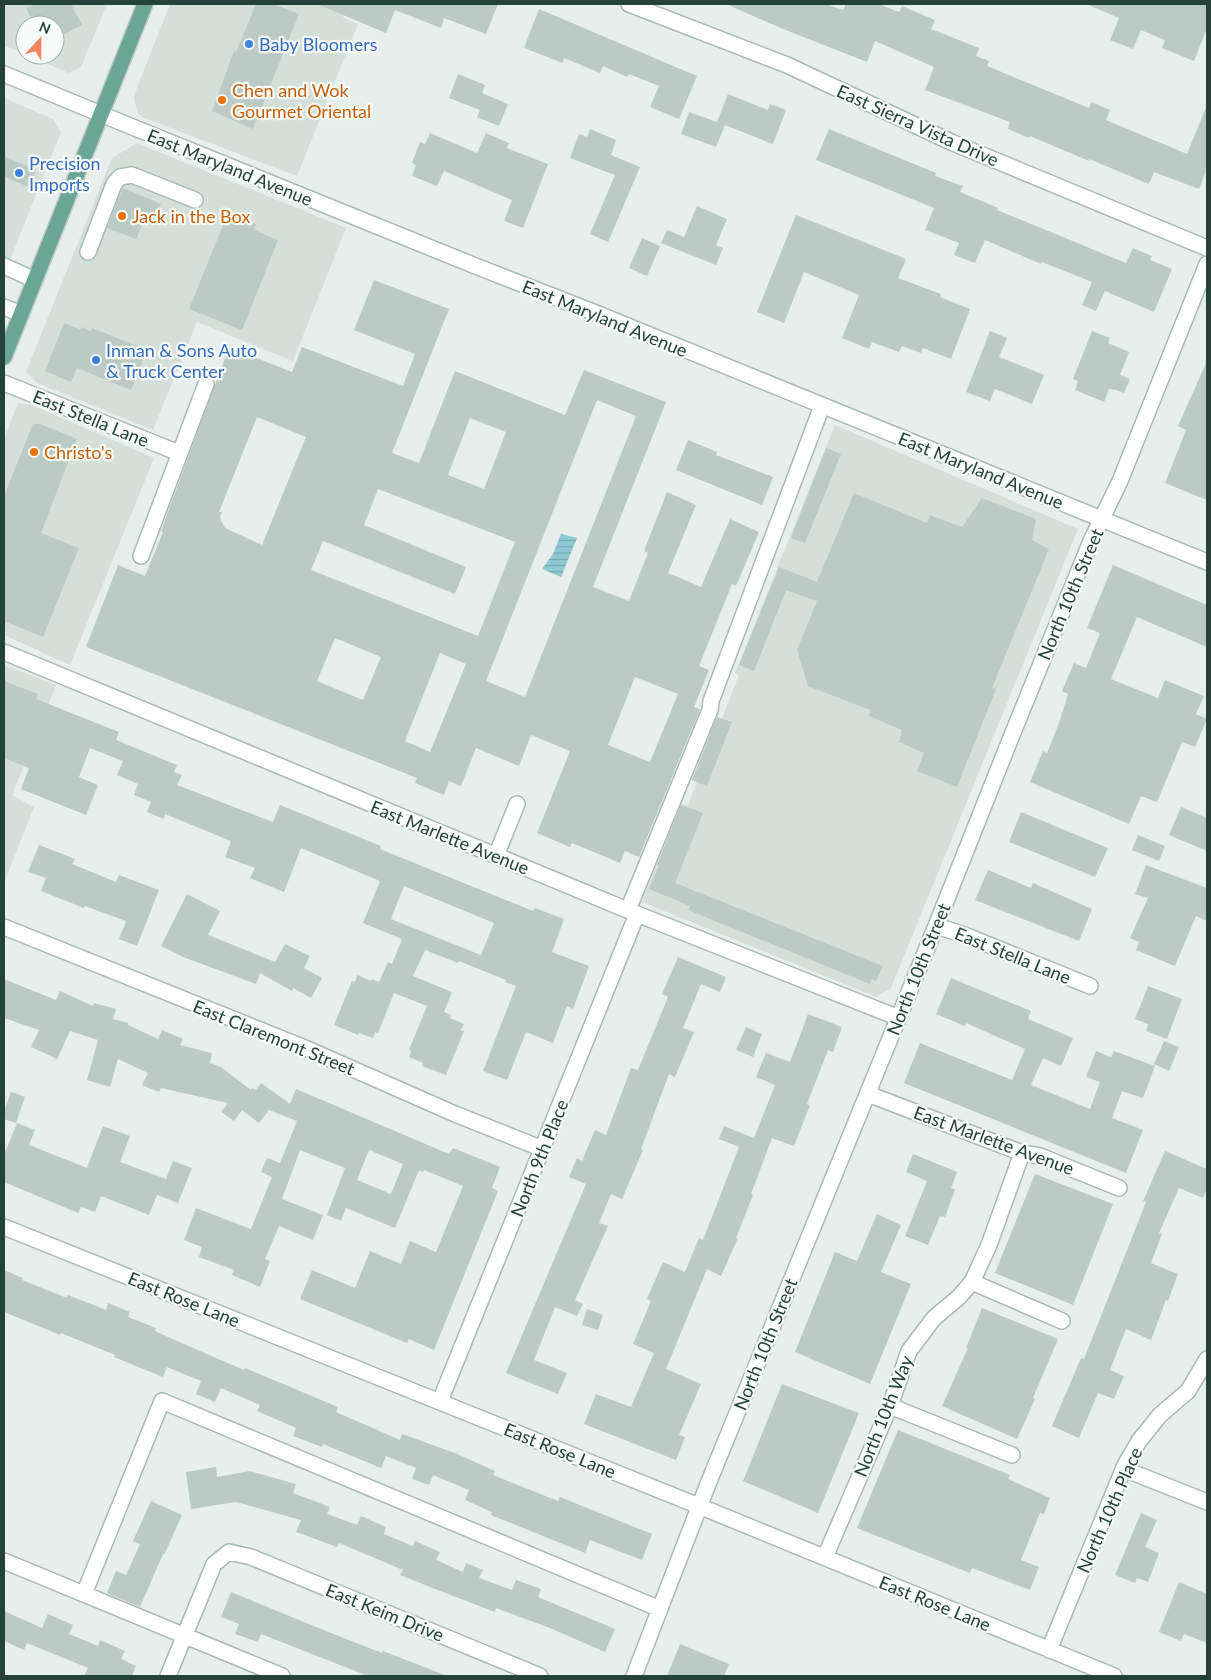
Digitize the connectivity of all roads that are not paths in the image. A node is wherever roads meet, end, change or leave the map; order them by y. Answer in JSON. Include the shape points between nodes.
{"nodes":[{"id":1,"x":145,"y":4,"type":"edge"},
{"id":2,"x":629,"y":4,"type":"edge"},
{"id":3,"x":4,"y":74,"type":"edge"},
{"id":4,"x":101,"y":114,"type":"junction"},
{"id":5,"x":195,"y":200,"type":"dead end"},
{"id":6,"x":1207,"y":248,"type":"edge"},
{"id":7,"x":88,"y":252,"type":"dead end"},
{"id":8,"x":1207,"y":264,"type":"edge"},
{"id":9,"x":4,"y":266,"type":"edge"},
{"id":10,"x":34,"y":280,"type":"junction"},
{"id":11,"x":4,"y":307,"type":"edge"},
{"id":12,"x":21,"y":314,"type":"junction"},
{"id":13,"x":4,"y":357,"type":"edge"},
{"id":14,"x":4,"y":383,"type":"edge"},
{"id":15,"x":206,"y":384,"type":"dead end"},
{"id":16,"x":822,"y":406,"type":"junction"},
{"id":17,"x":179,"y":453,"type":"junction"},
{"id":18,"x":1102,"y":519,"type":"junction"},
{"id":19,"x":141,"y":556,"type":"dead end"},
{"id":20,"x":1207,"y":562,"type":"edge"},
{"id":21,"x":4,"y":652,"type":"edge"},
{"id":22,"x":517,"y":804,"type":"dead end"},
{"id":23,"x":496,"y":856,"type":"junction"},
{"id":24,"x":632,"y":912,"type":"junction"},
{"id":25,"x":936,"y":926,"type":"junction"},
{"id":26,"x":4,"y":927,"type":"edge"},
{"id":27,"x":1090,"y":986,"type":"dead end"},
{"id":28,"x":898,"y":1018,"type":"junction"},
{"id":29,"x":868,"y":1094,"type":"junction"},
{"id":30,"x":542,"y":1149,"type":"junction"},
{"id":31,"x":1022,"y":1153,"type":"junction"},
{"id":32,"x":1119,"y":1188,"type":"dead end"},
{"id":33,"x":4,"y":1229,"type":"edge"},
{"id":34,"x":972,"y":1282,"type":"junction"},
{"id":35,"x":1062,"y":1321,"type":"dead end"},
{"id":36,"x":1207,"y":1359,"type":"edge"},
{"id":37,"x":440,"y":1401,"type":"junction"},
{"id":38,"x":890,"y":1406,"type":"junction"},
{"id":39,"x":1012,"y":1455,"type":"dead end"},
{"id":40,"x":1124,"y":1470,"type":"junction"},
{"id":41,"x":1207,"y":1502,"type":"edge"},
{"id":42,"x":699,"y":1506,"type":"junction"},
{"id":43,"x":826,"y":1557,"type":"junction"},
{"id":44,"x":4,"y":1562,"type":"edge"},
{"id":45,"x":84,"y":1594,"type":"junction"},
{"id":46,"x":660,"y":1609,"type":"junction"},
{"id":47,"x":185,"y":1636,"type":"junction"},
{"id":48,"x":1049,"y":1650,"type":"junction"},
{"id":49,"x":168,"y":1676,"type":"edge"},
{"id":50,"x":282,"y":1676,"type":"edge"},
{"id":51,"x":540,"y":1676,"type":"edge"},
{"id":52,"x":634,"y":1676,"type":"edge"},
{"id":53,"x":1114,"y":1676,"type":"edge"}],
"edges":[{"from":1,"to":4,"type":"main road"},
{"from":2,"to":6,"type":"street","name":"East Sierra Vista Drive","via":[[787,65],[951,142]]},
{"from":3,"to":4,"type":"street","name":"East Maryland Avenue"},
{"from":4,"to":10,"type":"main road"},
{"from":4,"to":16,"type":"street","name":"East Maryland Avenue"},
{"from":5,"to":7,"type":"street","via":[[132,175],[120,178],[114,184]]},
{"from":8,"to":18,"type":"street","name":"North 10th Street"},
{"from":9,"to":10,"type":"street"},
{"from":10,"to":12,"type":"main road"},
{"from":11,"to":12,"type":"street"},
{"from":12,"to":13,"type":"main road"},
{"from":14,"to":17,"type":"street","name":"East Stella Lane"},
{"from":15,"to":17,"type":"street"},
{"from":16,"to":18,"type":"street","name":"East Maryland Avenue"},
{"from":16,"to":24,"type":"street","name":"North 9th Place"},
{"from":17,"to":19,"type":"street"},
{"from":18,"to":20,"type":"street","name":"East Maryland Avenue"},
{"from":18,"to":25,"type":"street","name":"North 10th Street"},
{"from":21,"to":23,"type":"street","name":"East Marlette Avenue"},
{"from":22,"to":23,"type":"street"},
{"from":23,"to":24,"type":"street","name":"East Marlette Avenue"},
{"from":24,"to":28,"type":"street","name":"East Marlette Avenue"},
{"from":24,"to":30,"type":"street","name":"North 9th Place"},
{"from":25,"to":27,"type":"street","name":"East Stella Lane"},
{"from":25,"to":28,"type":"street","name":"North 10th Street"},
{"from":26,"to":30,"type":"street","name":"East Claremont Street","via":[[305,1048]]},
{"from":28,"to":29,"type":"street","name":"North 10th Street"},
{"from":29,"to":31,"type":"street","name":"East Marlette Avenue"},
{"from":29,"to":42,"type":"street","name":"North 10th Street"},
{"from":30,"to":37,"type":"street","name":"North 9th Place"},
{"from":31,"to":32,"type":"street","name":"East Marlette Avenue","via":[[1040,1156]]},
{"from":31,"to":34,"type":"street","name":"North 10th Way"},
{"from":33,"to":37,"type":"street","name":"East Rose Lane"},
{"from":34,"to":35,"type":"street"},
{"from":34,"to":38,"type":"street","name":"North 10th Way","via":[[934,1318],[909,1351]]},
{"from":36,"to":40,"type":"street","name":"North 10th Place","via":[[1188,1391],[1160,1415],[1140,1441]]},
{"from":37,"to":42,"type":"street","name":"East Rose Lane"},
{"from":38,"to":39,"type":"street"},
{"from":38,"to":43,"type":"street","name":"North 10th Way"},
{"from":40,"to":41,"type":"street"},
{"from":40,"to":48,"type":"street","name":"North 10th Place"},
{"from":42,"to":43,"type":"street","name":"East Rose Lane"},
{"from":42,"to":46,"type":"street","name":"North 10th Street"},
{"from":43,"to":48,"type":"street","name":"East Rose Lane"},
{"from":44,"to":45,"type":"street"},
{"from":45,"to":46,"type":"street","via":[[162,1401]]},
{"from":45,"to":47,"type":"street"},
{"from":46,"to":52,"type":"street","name":"North 10th Street"},
{"from":47,"to":49,"type":"street"},
{"from":47,"to":50,"type":"street"},
{"from":47,"to":51,"type":"street","name":"East Keim Drive","via":[[214,1564],[229,1552],[251,1557]]},
{"from":48,"to":53,"type":"street","name":"East Rose Lane"}]}
